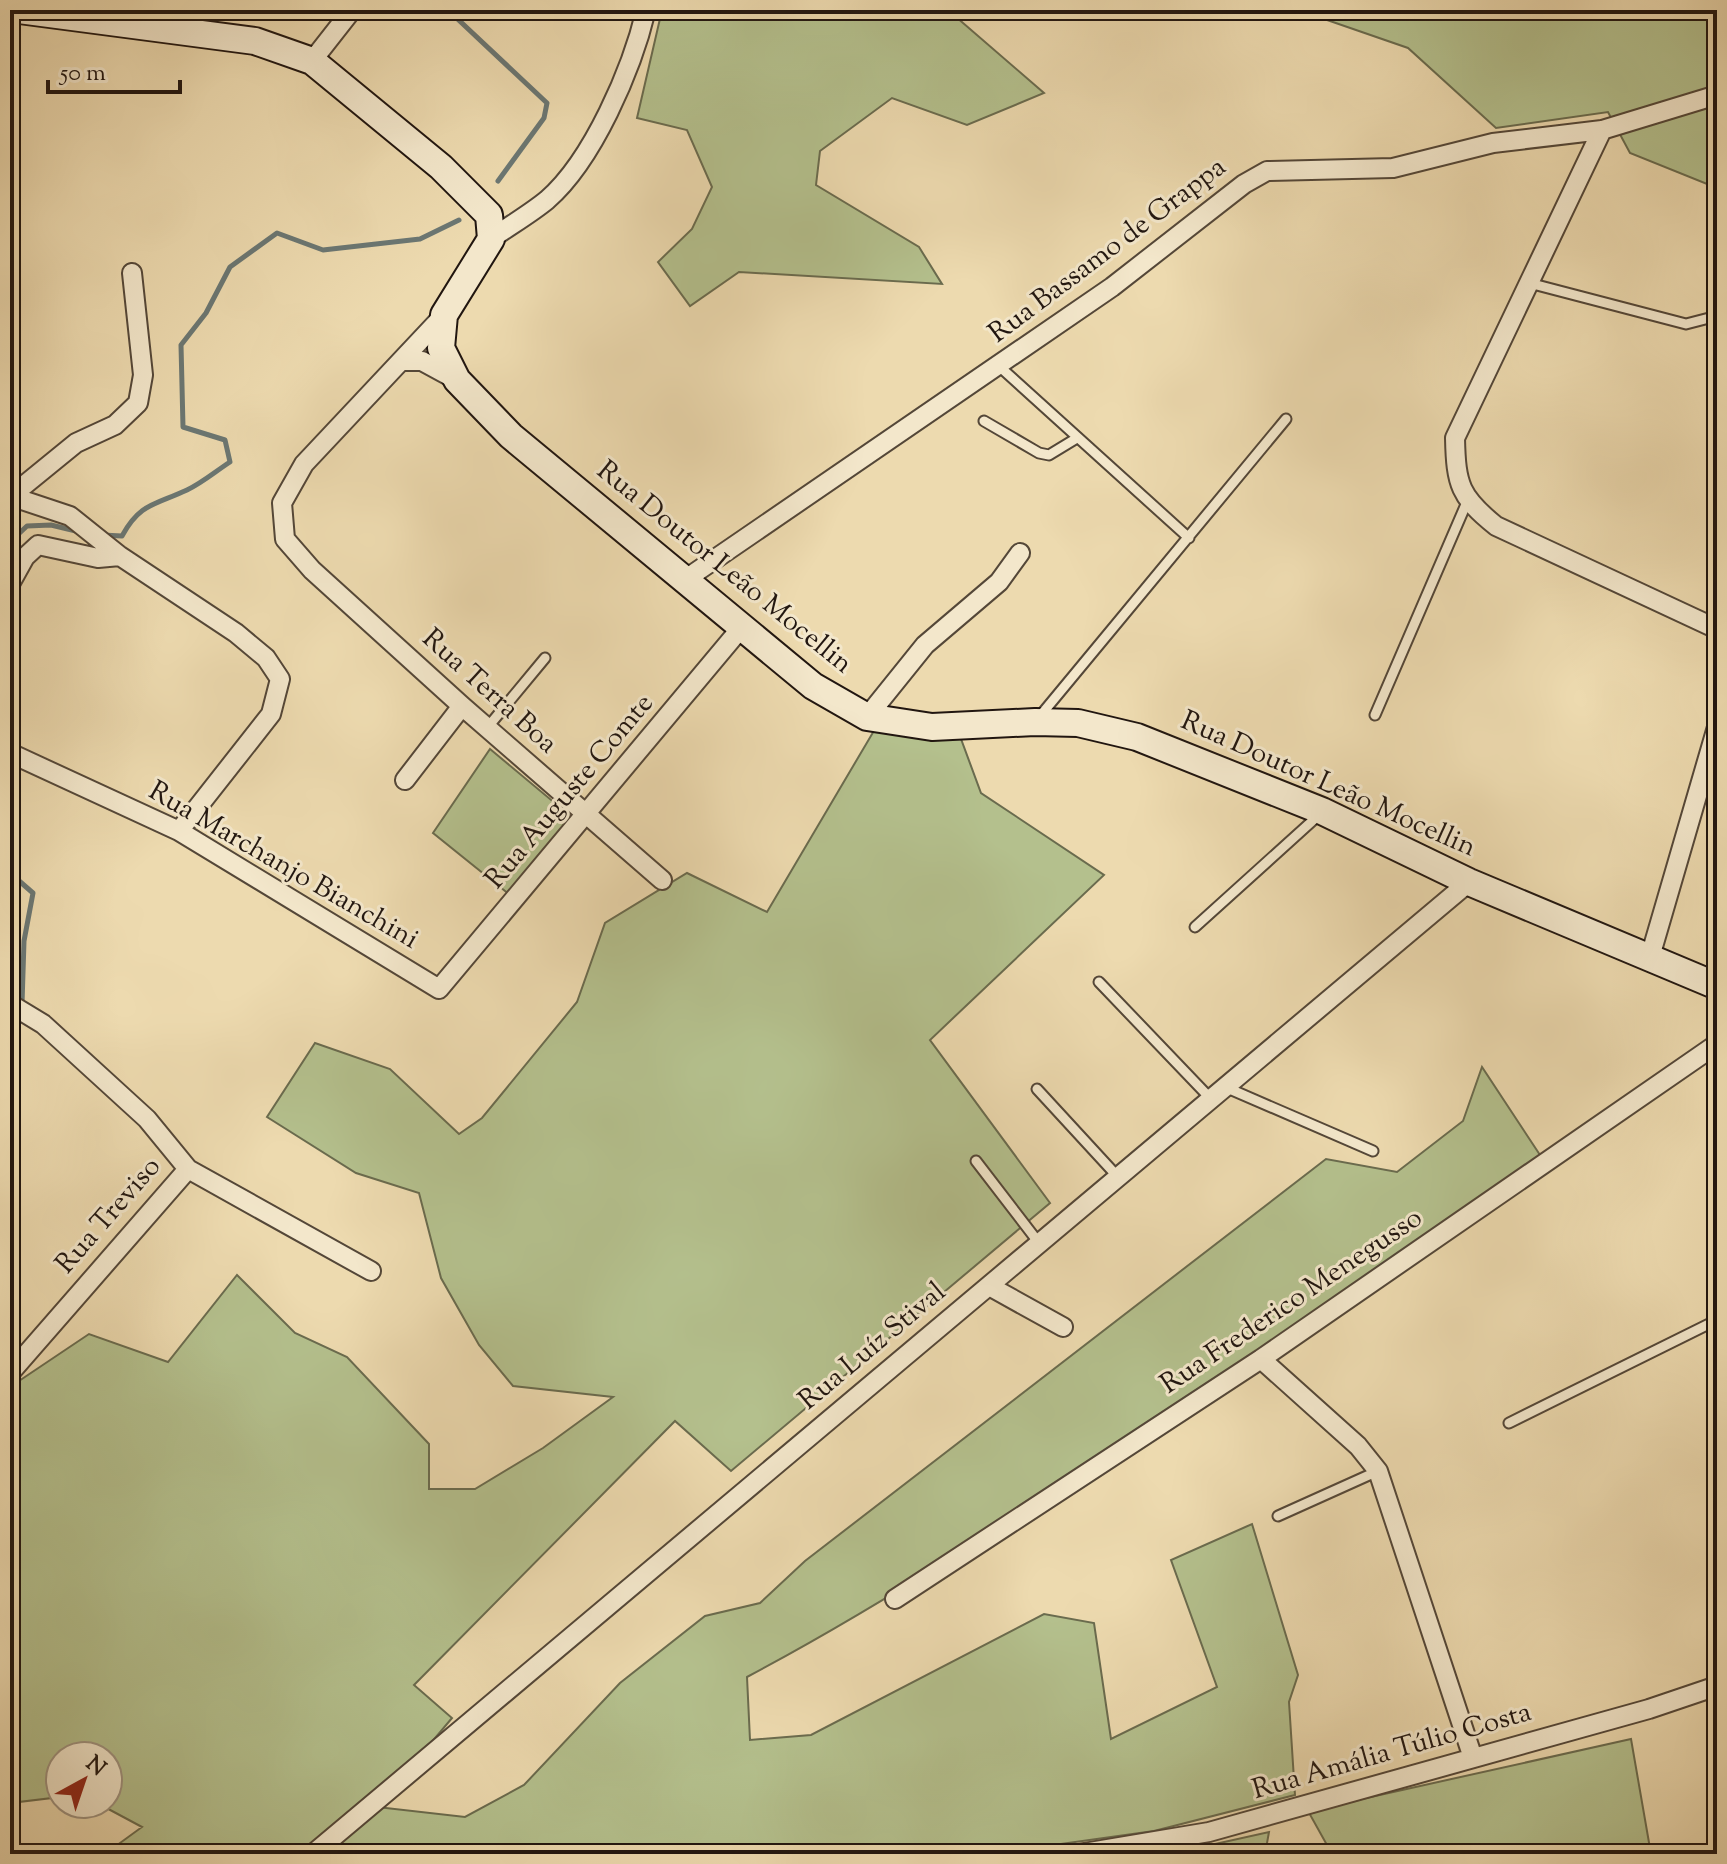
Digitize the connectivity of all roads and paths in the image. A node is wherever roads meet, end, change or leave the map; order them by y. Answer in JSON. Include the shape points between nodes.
{"nodes":[{"id":1,"x":19,"y":10,"type":"edge"},
{"id":2,"x":352,"y":10,"type":"edge"},
{"id":3,"x":646,"y":10,"type":"edge"},
{"id":4,"x":58,"y":12,"type":"edge"},
{"id":5,"x":312,"y":61,"type":"junction"},
{"id":6,"x":1717,"y":95,"type":"edge"},
{"id":7,"x":1602,"y":130,"type":"junction"},
{"id":8,"x":491,"y":239,"type":"junction"},
{"id":9,"x":132,"y":273,"type":"dead end"},
{"id":10,"x":1529,"y":283,"type":"junction"},
{"id":11,"x":444,"y":315,"type":"junction"},
{"id":12,"x":1717,"y":316,"type":"edge"},
{"id":13,"x":401,"y":361,"type":"junction"},
{"id":14,"x":1000,"y":367,"type":"junction"},
{"id":15,"x":457,"y":380,"type":"junction"},
{"id":16,"x":1286,"y":419,"type":"dead end"},
{"id":17,"x":984,"y":421,"type":"dead end"},
{"id":18,"x":1077,"y":438,"type":"junction"},
{"id":19,"x":10,"y":496,"type":"edge"},
{"id":20,"x":1467,"y":502,"type":"junction"},
{"id":21,"x":1189,"y":538,"type":"junction"},
{"id":22,"x":114,"y":550,"type":"junction"},
{"id":23,"x":1020,"y":553,"type":"dead end"},
{"id":24,"x":683,"y":581,"type":"junction"},
{"id":25,"x":10,"y":584,"type":"edge"},
{"id":26,"x":741,"y":628,"type":"junction"},
{"id":27,"x":1717,"y":629,"type":"edge"},
{"id":28,"x":545,"y":658,"type":"dead end"},
{"id":29,"x":462,"y":706,"type":"junction"},
{"id":30,"x":1375,"y":715,"type":"dead end"},
{"id":31,"x":867,"y":717,"type":"junction"},
{"id":32,"x":1035,"y":722,"type":"junction"},
{"id":33,"x":1717,"y":727,"type":"edge"},
{"id":34,"x":487,"y":728,"type":"junction"},
{"id":35,"x":10,"y":753,"type":"edge"},
{"id":36,"x":405,"y":780,"type":"dead end"},
{"id":37,"x":1322,"y":811,"type":"junction"},
{"id":38,"x":586,"y":815,"type":"junction"},
{"id":39,"x":179,"y":831,"type":"junction"},
{"id":40,"x":662,"y":880,"type":"dead end"},
{"id":41,"x":1469,"y":882,"type":"junction"},
{"id":42,"x":1195,"y":927,"type":"dead end"},
{"id":43,"x":1650,"y":957,"type":"junction"},
{"id":44,"x":1099,"y":982,"type":"dead end"},
{"id":45,"x":1717,"y":986,"type":"edge"},
{"id":46,"x":439,"y":989,"type":"joint"},
{"id":47,"x":10,"y":1004,"type":"edge"},
{"id":48,"x":1717,"y":1044,"type":"edge"},
{"id":49,"x":1037,"y":1089,"type":"dead end"},
{"id":50,"x":1218,"y":1093,"type":"junction"},
{"id":51,"x":1373,"y":1151,"type":"dead end"},
{"id":52,"x":976,"y":1161,"type":"dead end"},
{"id":53,"x":188,"y":1169,"type":"junction"},
{"id":54,"x":1118,"y":1177,"type":"junction"},
{"id":55,"x":1039,"y":1243,"type":"junction"},
{"id":56,"x":371,"y":1271,"type":"dead end"},
{"id":57,"x":989,"y":1286,"type":"junction"},
{"id":58,"x":1717,"y":1320,"type":"edge"},
{"id":59,"x":1063,"y":1327,"type":"dead end"},
{"id":60,"x":1261,"y":1359,"type":"junction"},
{"id":61,"x":10,"y":1373,"type":"edge"},
{"id":62,"x":1509,"y":1423,"type":"dead end"},
{"id":63,"x":1378,"y":1471,"type":"junction"},
{"id":64,"x":1278,"y":1516,"type":"dead end"},
{"id":65,"x":895,"y":1599,"type":"dead end"},
{"id":66,"x":1717,"y":1686,"type":"edge"},
{"id":67,"x":1473,"y":1758,"type":"junction"},
{"id":68,"x":313,"y":1854,"type":"edge"},
{"id":69,"x":1078,"y":1854,"type":"edge"}],
"edges":[{"from":1,"to":4,"type":"street"},
{"from":2,"to":5,"type":"street"},
{"from":3,"to":8,"type":"street","via":[[583,158],[548,199]]},
{"from":4,"to":5,"type":"street","via":[[255,41]]},
{"from":5,"to":8,"type":"street","via":[[472,197],[489,215]]},
{"from":6,"to":7,"type":"street","name":"Rua Bassamo de Grappa"},
{"from":7,"to":10,"type":"street"},
{"from":7,"to":14,"type":"street","name":"Rua Bassamo de Grappa","via":[[1493,143],[1393,168],[1267,171]]},
{"from":8,"to":11,"type":"street"},
{"from":9,"to":19,"type":"street","via":[[143,375],[138,403],[115,425],[76,443]]},
{"from":10,"to":12,"type":"lane","via":[[1686,324]]},
{"from":10,"to":20,"type":"street","via":[[1455,438],[1456,468]]},
{"from":11,"to":13,"type":"street"},
{"from":11,"to":15,"type":"street","name":"Rua Doutor Leão Mocellin","via":[[441,348]]},
{"from":13,"to":15,"type":"street","via":[[422,361]]},
{"from":13,"to":29,"type":"street","name":"Rua Terra Boa","via":[[304,464],[282,503],[285,539],[312,570]]},
{"from":14,"to":18,"type":"lane"},
{"from":14,"to":24,"type":"street","name":"Rua Bassamo de Grappa"},
{"from":15,"to":24,"type":"street","name":"Rua Doutor Leão Mocellin","via":[[511,436]]},
{"from":16,"to":21,"type":"lane"},
{"from":17,"to":18,"type":"lane","via":[[1049,455]]},
{"from":18,"to":21,"type":"lane"},
{"from":19,"to":22,"type":"street","via":[[70,516]]},
{"from":20,"to":27,"type":"street","via":[[1496,526]]},
{"from":20,"to":30,"type":"lane"},
{"from":21,"to":32,"type":"lane"},
{"from":22,"to":25,"type":"street","via":[[98,558],[38,545]]},
{"from":22,"to":39,"type":"street","via":[[236,633],[266,658],[280,679],[271,714]]},
{"from":23,"to":31,"type":"street","via":[[999,582],[925,645]]},
{"from":24,"to":26,"type":"street","name":"Rua Doutor Leão Mocellin"},
{"from":26,"to":31,"type":"street","name":"Rua Doutor Leão Mocellin","via":[[813,686]]},
{"from":26,"to":38,"type":"street","name":"Rua Auguste Comte"},
{"from":28,"to":34,"type":"lane"},
{"from":29,"to":34,"type":"street","name":"Rua Terra Boa"},
{"from":29,"to":36,"type":"street"},
{"from":31,"to":32,"type":"street","name":"Rua Doutor Leão Mocellin","via":[[932,727]]},
{"from":32,"to":37,"type":"street","name":"Rua Doutor Leão Mocellin","via":[[1078,723],[1137,737]]},
{"from":33,"to":43,"type":"street"},
{"from":34,"to":38,"type":"street","name":"Rua Terra Boa"},
{"from":35,"to":39,"type":"street","name":"Rua Marchanjo Bianchini"},
{"from":37,"to":41,"type":"street","name":"Rua Doutor Leão Mocellin"},
{"from":37,"to":42,"type":"lane"},
{"from":38,"to":40,"type":"street","name":"Rua Terra Boa"},
{"from":38,"to":46,"type":"street","name":"Rua Auguste Comte"},
{"from":39,"to":46,"type":"street","name":"Rua Marchanjo Bianchini"},
{"from":41,"to":43,"type":"street","name":"Rua Doutor Leão Mocellin"},
{"from":41,"to":50,"type":"street","name":"Rua Luíz Stival"},
{"from":43,"to":45,"type":"street","name":"Rua Doutor Leão Mocellin"},
{"from":44,"to":50,"type":"lane"},
{"from":47,"to":53,"type":"street","via":[[43,1024],[147,1119]]},
{"from":48,"to":60,"type":"street","name":"Rua Frederico Menegusso"},
{"from":49,"to":54,"type":"lane"},
{"from":50,"to":51,"type":"lane"},
{"from":50,"to":54,"type":"street","name":"Rua Luíz Stival"},
{"from":52,"to":55,"type":"lane"},
{"from":53,"to":56,"type":"street"},
{"from":53,"to":61,"type":"street","name":"Rua Treviso"},
{"from":54,"to":55,"type":"street","name":"Rua Luíz Stival"},
{"from":55,"to":57,"type":"street","name":"Rua Luíz Stival"},
{"from":57,"to":59,"type":"street"},
{"from":57,"to":68,"type":"street","name":"Rua Luíz Stival"},
{"from":58,"to":62,"type":"lane"},
{"from":60,"to":63,"type":"street","via":[[1358,1446]]},
{"from":60,"to":65,"type":"street","name":"Rua Frederico Menegusso"},
{"from":63,"to":64,"type":"lane"},
{"from":63,"to":67,"type":"street"},
{"from":66,"to":67,"type":"street","name":"Rua Amália Túlio Costa"},
{"from":67,"to":69,"type":"street","name":"Rua Amália Túlio Costa","via":[[1209,1832]]}]}
